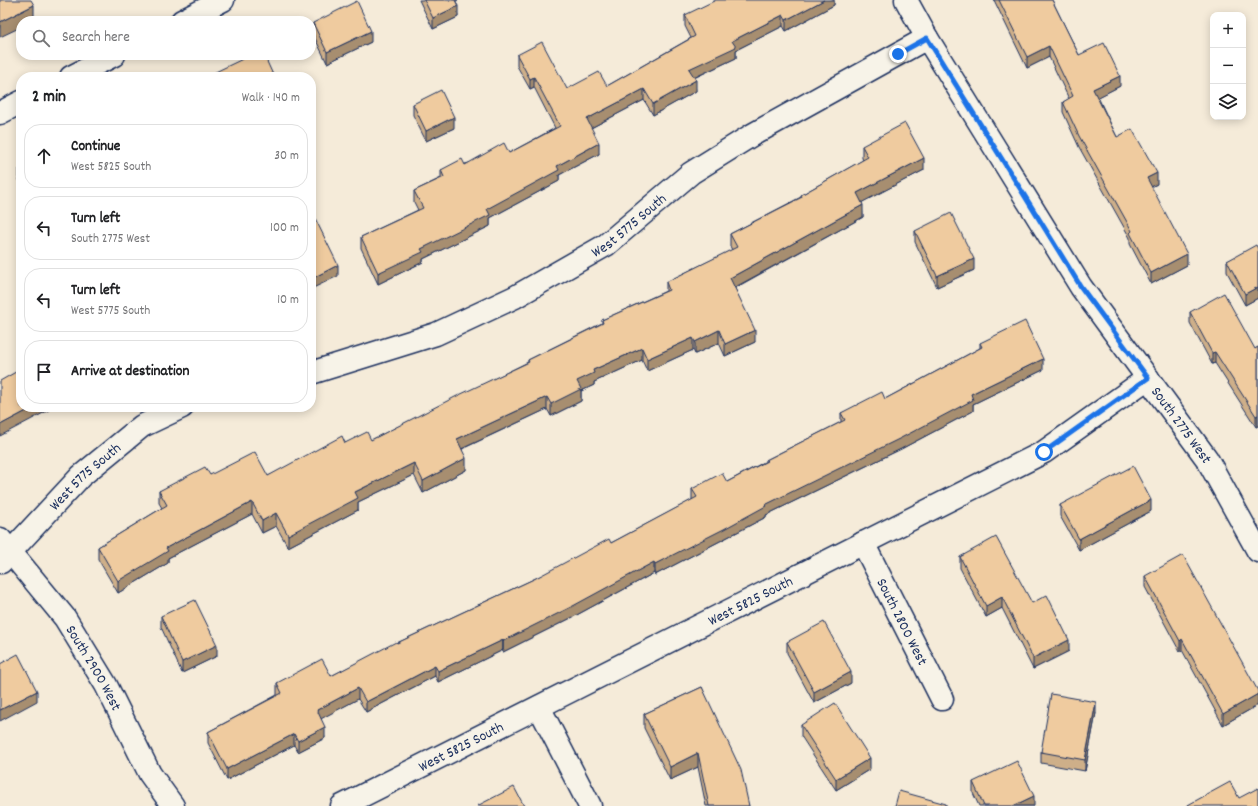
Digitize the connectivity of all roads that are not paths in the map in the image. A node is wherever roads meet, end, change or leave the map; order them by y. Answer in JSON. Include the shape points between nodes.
{"nodes":[{"id":1,"x":223,"y":0,"type":"edge"},
{"id":2,"x":906,"y":0,"type":"edge"},
{"id":3,"x":192,"y":16,"type":"edge"},
{"id":4,"x":927,"y":38,"type":"junction"},
{"id":5,"x":104,"y":60,"type":"edge"},
{"id":6,"x":81,"y":72,"type":"edge"},
{"id":7,"x":16,"y":105,"type":"edge"},
{"id":8,"x":0,"y":113,"type":"edge"},
{"id":9,"x":316,"y":371,"type":"edge"},
{"id":10,"x":1148,"y":378,"type":"junction"},
{"id":11,"x":171,"y":412,"type":"edge"},
{"id":12,"x":863,"y":543,"type":"junction"},
{"id":13,"x":4,"y":551,"type":"edge"},
{"id":14,"x":1258,"y":552,"type":"edge"},
{"id":15,"x":942,"y":699,"type":"dead end"},
{"id":16,"x":539,"y":707,"type":"junction"},
{"id":17,"x":173,"y":806,"type":"edge"},
{"id":18,"x":342,"y":806,"type":"edge"},
{"id":19,"x":590,"y":806,"type":"edge"}],
"edges":[{"from":1,"to":3,"type":"street"},
{"from":2,"to":4,"type":"street","name":"South 2775 West"},
{"from":4,"to":9,"type":"street","name":"West 5775 South","via":[[752,135],[691,173],[606,245],[515,297],[436,334]]},
{"from":4,"to":10,"type":"street","name":"South 2775 West","via":[[1081,287]]},
{"from":5,"to":6,"type":"street"},
{"from":7,"to":8,"type":"street"},
{"from":10,"to":12,"type":"street","name":"West 5825 South","via":[[1044,452]]},
{"from":10,"to":14,"type":"street","name":"South 2775 West","via":[[1207,458]]},
{"from":11,"to":13,"type":"street","name":"West 5775 South","via":[[142,426],[80,476]]},
{"from":12,"to":15,"type":"street","name":"South 2800 West"},
{"from":12,"to":16,"type":"street","name":"West 5825 South"},
{"from":13,"to":17,"type":"street","name":"South 2900 West","via":[[65,618],[106,686],[150,774]]},
{"from":16,"to":18,"type":"street","name":"West 5825 South"},
{"from":16,"to":19,"type":"street"}]}
